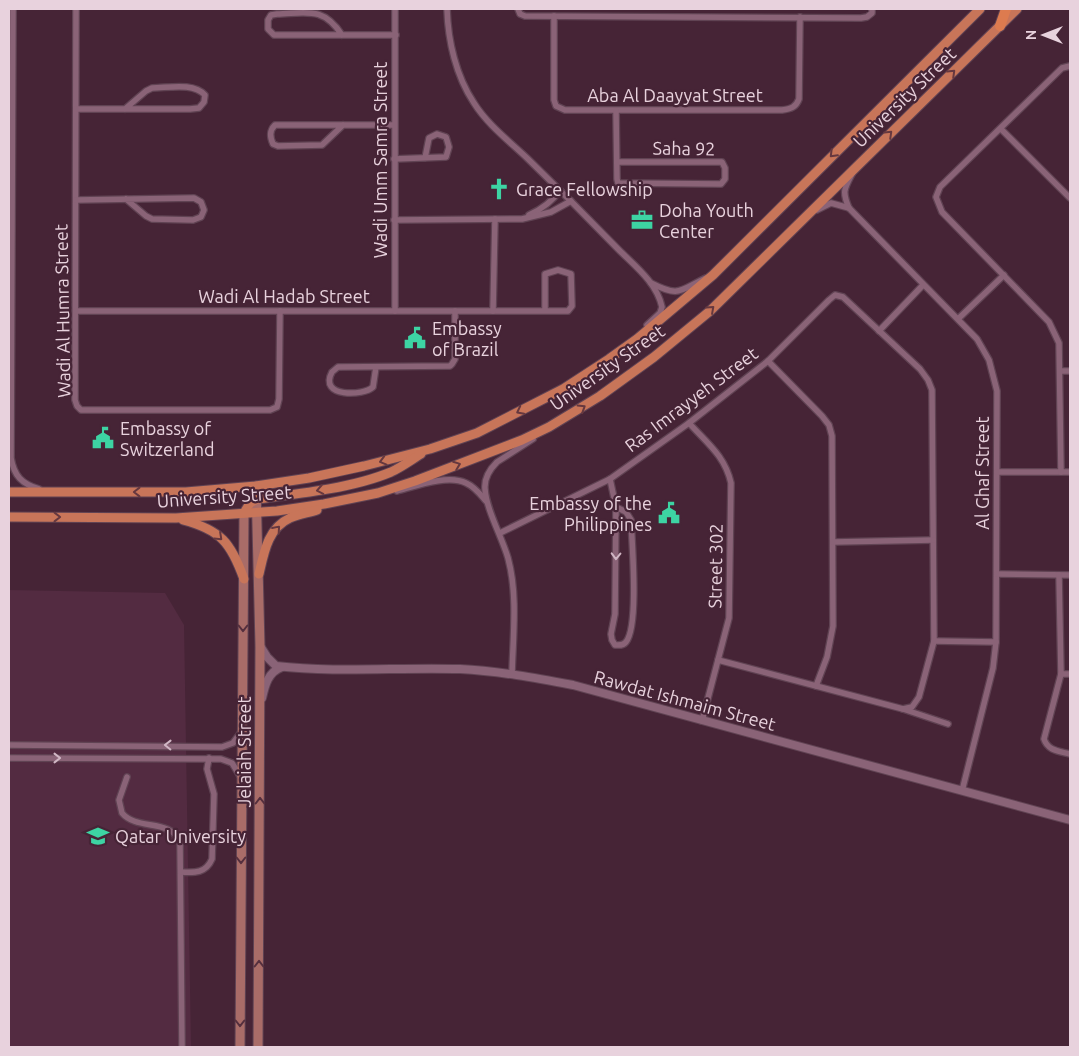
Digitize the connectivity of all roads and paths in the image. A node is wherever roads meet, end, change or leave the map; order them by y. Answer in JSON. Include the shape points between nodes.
{"nodes":[{"id":1,"x":13,"y":9,"type":"edge"},
{"id":2,"x":76,"y":9,"type":"edge"},
{"id":3,"x":395,"y":9,"type":"edge"},
{"id":4,"x":447,"y":9,"type":"edge"},
{"id":5,"x":518,"y":9,"type":"edge"},
{"id":6,"x":872,"y":9,"type":"edge"},
{"id":7,"x":980,"y":9,"type":"edge"},
{"id":8,"x":1006,"y":9,"type":"edge"},
{"id":9,"x":1017,"y":9,"type":"edge"},
{"id":10,"x":554,"y":16,"type":"junction"},
{"id":11,"x":800,"y":17,"type":"junction"},
{"id":12,"x":1000,"y":26,"type":"junction"},
{"id":13,"x":342,"y":34,"type":"junction"},
{"id":14,"x":396,"y":35,"type":"junction"},
{"id":15,"x":1070,"y":66,"type":"edge"},
{"id":16,"x":76,"y":109,"type":"junction"},
{"id":17,"x":126,"y":109,"type":"junction"},
{"id":18,"x":616,"y":111,"type":"junction"},
{"id":19,"x":343,"y":125,"type":"junction"},
{"id":20,"x":394,"y":125,"type":"junction"},
{"id":21,"x":1001,"y":129,"type":"junction"},
{"id":22,"x":425,"y":158,"type":"junction"},
{"id":23,"x":394,"y":159,"type":"junction"},
{"id":24,"x":617,"y":162,"type":"junction"},
{"id":25,"x":857,"y":166,"type":"junction"},
{"id":26,"x":560,"y":190,"type":"junction"},
{"id":27,"x":1070,"y":198,"type":"edge"},
{"id":28,"x":126,"y":199,"type":"junction"},
{"id":29,"x":76,"y":200,"type":"junction"},
{"id":30,"x":571,"y":200,"type":"junction"},
{"id":31,"x":849,"y":208,"type":"junction"},
{"id":32,"x":522,"y":218,"type":"junction"},
{"id":33,"x":494,"y":219,"type":"junction"},
{"id":34,"x":394,"y":220,"type":"junction"},
{"id":35,"x":799,"y":223,"type":"junction"},
{"id":36,"x":713,"y":275,"type":"junction"},
{"id":37,"x":1004,"y":275,"type":"junction"},
{"id":38,"x":651,"y":283,"type":"junction"},
{"id":39,"x":923,"y":285,"type":"junction"},
{"id":40,"x":76,"y":311,"type":"junction"},
{"id":41,"x":280,"y":312,"type":"junction"},
{"id":42,"x":395,"y":312,"type":"junction"},
{"id":43,"x":455,"y":312,"type":"junction"},
{"id":44,"x":493,"y":312,"type":"junction"},
{"id":45,"x":545,"y":312,"type":"junction"},
{"id":46,"x":958,"y":318,"type":"junction"},
{"id":47,"x":879,"y":331,"type":"junction"},
{"id":48,"x":637,"y":339,"type":"junction"},
{"id":49,"x":11,"y":359,"type":"edge"},
{"id":50,"x":768,"y":361,"type":"junction"},
{"id":51,"x":11,"y":366,"type":"edge"},
{"id":52,"x":376,"y":367,"type":"junction"},
{"id":53,"x":1060,"y":371,"type":"junction"},
{"id":54,"x":1070,"y":371,"type":"edge"},
{"id":55,"x":689,"y":424,"type":"junction"},
{"id":56,"x":540,"y":432,"type":"junction"},
{"id":57,"x":11,"y":447,"type":"junction"},
{"id":58,"x":430,"y":449,"type":"junction"},
{"id":59,"x":9,"y":462,"type":"edge"},
{"id":60,"x":997,"y":472,"type":"junction"},
{"id":61,"x":1061,"y":472,"type":"junction"},
{"id":62,"x":1070,"y":472,"type":"edge"},
{"id":63,"x":610,"y":479,"type":"junction"},
{"id":64,"x":256,"y":486,"type":"junction"},
{"id":65,"x":9,"y":492,"type":"edge"},
{"id":66,"x":54,"y":492,"type":"junction"},
{"id":67,"x":378,"y":493,"type":"junction"},
{"id":68,"x":257,"y":499,"type":"junction"},
{"id":69,"x":487,"y":503,"type":"junction"},
{"id":70,"x":324,"y":504,"type":"junction"},
{"id":71,"x":616,"y":507,"type":"junction"},
{"id":72,"x":258,"y":512,"type":"junction"},
{"id":73,"x":244,"y":513,"type":"junction"},
{"id":74,"x":9,"y":517,"type":"edge"},
{"id":75,"x":176,"y":518,"type":"junction"},
{"id":76,"x":500,"y":533,"type":"junction"},
{"id":77,"x":933,"y":540,"type":"junction"},
{"id":78,"x":833,"y":542,"type":"junction"},
{"id":79,"x":259,"y":574,"type":"junction"},
{"id":80,"x":997,"y":574,"type":"junction"},
{"id":81,"x":1060,"y":575,"type":"junction"},
{"id":82,"x":1070,"y":575,"type":"edge"},
{"id":83,"x":244,"y":579,"type":"junction"},
{"id":84,"x":934,"y":641,"type":"junction"},
{"id":85,"x":996,"y":642,"type":"junction"},
{"id":86,"x":260,"y":646,"type":"junction"},
{"id":87,"x":718,"y":660,"type":"junction"},
{"id":88,"x":284,"y":667,"type":"junction"},
{"id":89,"x":512,"y":674,"type":"junction"},
{"id":90,"x":1061,"y":674,"type":"junction"},
{"id":91,"x":1070,"y":674,"type":"edge"},
{"id":92,"x":816,"y":686,"type":"junction"},
{"id":93,"x":260,"y":702,"type":"junction"},
{"id":94,"x":903,"y":710,"type":"junction"},
{"id":95,"x":702,"y":721,"type":"junction"},
{"id":96,"x":948,"y":724,"type":"dead end"},
{"id":97,"x":243,"y":729,"type":"junction"},
{"id":98,"x":9,"y":745,"type":"edge"},
{"id":99,"x":197,"y":746,"type":"junction"},
{"id":100,"x":1070,"y":754,"type":"edge"},
{"id":101,"x":9,"y":758,"type":"edge"},
{"id":102,"x":196,"y":758,"type":"junction"},
{"id":103,"x":209,"y":758,"type":"junction"},
{"id":104,"x":127,"y":777,"type":"dead end"},
{"id":105,"x":242,"y":780,"type":"junction"},
{"id":106,"x":962,"y":791,"type":"junction"},
{"id":107,"x":1070,"y":820,"type":"edge"},
{"id":108,"x":181,"y":872,"type":"junction"},
{"id":109,"x":182,"y":1047,"type":"edge"},
{"id":110,"x":240,"y":1047,"type":"edge"},
{"id":111,"x":258,"y":1047,"type":"edge"}],
"edges":[{"from":1,"to":49,"type":"street"},
{"from":2,"to":16,"type":"street","name":"Wadi Al Humra Street"},
{"from":3,"to":14,"type":"street","name":"Wadi Umm Samra Street"},
{"from":4,"to":26,"type":"street","via":[[454,56],[474,104]]},
{"from":5,"to":10,"type":"street","via":[[525,16]]},
{"from":6,"to":11,"type":"street","via":[[867,17],[861,18]]},
{"from":7,"to":36,"type":"main road","name":"University Street","one_way":true},
{"from":8,"to":12,"type":"highway"},
{"from":9,"to":12,"type":"main road","name":"University Street"},
{"from":10,"to":11,"type":"street"},
{"from":10,"to":18,"type":"street","name":"Aba Al Daayyat Street","via":[[556,106],[564,110]]},
{"from":11,"to":18,"type":"street","name":"Aba Al Daayyat Street","via":[[799,99],[793,108]]},
{"from":25,"to":12,"type":"main road","name":"University Street","one_way":true},
{"from":13,"to":13,"type":"street","via":[[325,16],[315,13],[277,14],[268,20],[268,29],[274,34]]},
{"from":13,"to":14,"type":"street"},
{"from":14,"to":20,"type":"street","name":"Wadi Umm Samra Street"},
{"from":15,"to":21,"type":"street","via":[[1062,68]]},
{"from":16,"to":17,"type":"street"},
{"from":16,"to":29,"type":"street","name":"Wadi Al Humra Street"},
{"from":17,"to":17,"type":"street","via":[[152,88],[189,87],[200,89],[205,95],[199,108]]},
{"from":18,"to":24,"type":"street","name":"Saha 92"},
{"from":19,"to":19,"type":"street","via":[[322,145],[278,146],[270,139],[270,131],[275,125]]},
{"from":19,"to":20,"type":"street"},
{"from":20,"to":23,"type":"street","name":"Wadi Umm Samra Street"},
{"from":21,"to":27,"type":"street"},
{"from":21,"to":37,"type":"street","via":[[940,187],[936,197],[942,212]]},
{"from":22,"to":22,"type":"street","via":[[446,157],[450,147],[446,137],[437,134],[429,138]]},
{"from":22,"to":23,"type":"street"},
{"from":23,"to":34,"type":"street","name":"Wadi Umm Samra Street"},
{"from":24,"to":24,"type":"street","name":"Saha 92","via":[[617,179],[622,184],[721,184],[725,179],[722,162]]},
{"from":25,"to":31,"type":"street","via":[[844,188]]},
{"from":25,"to":35,"type":"main road","name":"University Street"},
{"from":26,"to":30,"type":"street"},
{"from":26,"to":32,"type":"street","via":[[541,209]]},
{"from":28,"to":28,"type":"street","via":[[152,218],[193,220],[201,217],[204,210],[201,202],[194,198]]},
{"from":28,"to":29,"type":"street"},
{"from":29,"to":40,"type":"street","name":"Wadi Al Humra Street"},
{"from":30,"to":32,"type":"street","via":[[551,212]]},
{"from":30,"to":38,"type":"street"},
{"from":31,"to":35,"type":"street","via":[[831,203]]},
{"from":31,"to":39,"type":"street","name":"Al Ghaf Street"},
{"from":32,"to":33,"type":"street"},
{"from":33,"to":34,"type":"street"},
{"from":33,"to":44,"type":"street"},
{"from":34,"to":42,"type":"street","name":"Wadi Umm Samra Street"},
{"from":56,"to":35,"type":"main road","name":"University Street","one_way":true,"via":[[594,400],[677,338],[710,311]]},
{"from":36,"to":38,"type":"street","via":[[679,292]]},
{"from":36,"to":48,"type":"main road","name":"University Street"},
{"from":37,"to":46,"type":"street"},
{"from":37,"to":53,"type":"street","via":[[1056,333]]},
{"from":38,"to":48,"type":"street","via":[[662,307]]},
{"from":39,"to":46,"type":"street","name":"Al Ghaf Street"},
{"from":39,"to":47,"type":"street"},
{"from":40,"to":41,"type":"street","name":"Wadi Al Hadab Street"},
{"from":40,"to":41,"type":"street","name":"Wadi Al Humra Street","via":[[75,400],[81,410],[270,410],[277,407]]},
{"from":41,"to":42,"type":"street","name":"Wadi Al Hadab Street"},
{"from":42,"to":43,"type":"street","name":"Wadi Al Hadab Street"},
{"from":43,"to":44,"type":"street","name":"Wadi Al Hadab Street"},
{"from":43,"to":52,"type":"street","via":[[455,359],[452,364],[447,367]]},
{"from":44,"to":45,"type":"street","name":"Wadi Al Hadab Street"},
{"from":45,"to":45,"type":"street","name":"Wadi Al Hadab Street","via":[[571,310],[571,274],[558,270],[545,274]]},
{"from":46,"to":60,"type":"street","name":"Al Ghaf Street","via":[[977,339],[989,360],[997,390]]},
{"from":47,"to":50,"type":"street","name":"Ras Imrayyeh Street","via":[[843,297],[835,295]]},
{"from":47,"to":77,"type":"street","name":"Ras Imrayyeh Street","via":[[920,369],[932,390]]},
{"from":48,"to":58,"type":"main road","name":"University Street","one_way":true,"via":[[550,396],[477,433]]},
{"from":49,"to":51,"type":"street"},
{"from":50,"to":55,"type":"street","name":"Ras Imrayyeh Street"},
{"from":50,"to":78,"type":"street","via":[[829,425],[832,436]]},
{"from":51,"to":57,"type":"street"},
{"from":52,"to":52,"type":"street","via":[[373,387],[366,392],[338,392],[330,384],[332,372],[338,367]]},
{"from":53,"to":54,"type":"street"},
{"from":53,"to":61,"type":"street"},
{"from":55,"to":63,"type":"street","name":"Ras Imrayyeh Street"},
{"from":55,"to":87,"type":"street","name":"Street 302","via":[[722,459],[730,482],[729,618]]},
{"from":67,"to":56,"type":"main road","name":"University Street","one_way":true},
{"from":56,"to":69,"type":"street","via":[[492,466],[485,482]]},
{"from":57,"to":59,"type":"street"},
{"from":57,"to":66,"type":"street","via":[[12,463],[19,479],[31,487]]},
{"from":58,"to":64,"type":"main road","name":"University Street","one_way":true,"via":[[310,478]]},
{"from":58,"to":68,"type":"main road","one_way":true,"via":[[381,476]]},
{"from":60,"to":61,"type":"street"},
{"from":60,"to":80,"type":"street","name":"Al Ghaf Street"},
{"from":61,"to":62,"type":"street"},
{"from":63,"to":71,"type":"street"},
{"from":63,"to":76,"type":"street","name":"Ras Imrayyeh Street"},
{"from":64,"to":66,"type":"main road","name":"University Street","one_way":true,"via":[[186,492]]},
{"from":64,"to":68,"type":"main road","name":"Jelaiah Street"},
{"from":65,"to":66,"type":"main road","name":"University Street"},
{"from":67,"to":69,"type":"street","via":[[459,480],[471,486]]},
{"from":67,"to":70,"type":"main road","name":"University Street"},
{"from":68,"to":72,"type":"main road","name":"Jelaiah Street"},
{"from":68,"to":73,"type":"main road"},
{"from":69,"to":76,"type":"street"},
{"from":70,"to":72,"type":"main road","name":"University Street"},
{"from":79,"to":70,"type":"main road","one_way":true,"via":[[264,548],[278,526]]},
{"from":71,"to":71,"type":"street","one_way":true,"via":[[615,614],[611,634],[615,645],[622,645],[627,641],[633,619],[631,520],[626,512]]},
{"from":72,"to":73,"type":"main road","name":"University Street"},
{"from":72,"to":79,"type":"main road","name":"Jelaiah Street"},
{"from":73,"to":75,"type":"main road","name":"University Street"},
{"from":73,"to":83,"type":"main road","name":"Jelaiah Street"},
{"from":74,"to":75,"type":"main road","name":"University Street","one_way":true},
{"from":75,"to":83,"type":"main road","one_way":true,"via":[[202,525],[216,533],[231,549]]},
{"from":76,"to":89,"type":"street","via":[[512,582]]},
{"from":77,"to":78,"type":"street"},
{"from":77,"to":84,"type":"street","name":"Ras Imrayyeh Street"},
{"from":78,"to":92,"type":"street","via":[[833,626],[827,657]]},
{"from":79,"to":86,"type":"main road","name":"Jelaiah Street"},
{"from":80,"to":81,"type":"street"},
{"from":80,"to":85,"type":"street","name":"Al Ghaf Street"},
{"from":81,"to":82,"type":"street"},
{"from":81,"to":90,"type":"street"},
{"from":83,"to":97,"type":"main road","name":"Jelaiah Street","one_way":true},
{"from":84,"to":85,"type":"street"},
{"from":84,"to":94,"type":"street","name":"Ras Imrayyeh Street","via":[[919,697],[912,707]]},
{"from":85,"to":106,"type":"street","name":"Al Ghaf Street","via":[[993,668]]},
{"from":86,"to":88,"type":"street","via":[[271,663]]},
{"from":86,"to":93,"type":"main road","name":"Jelaiah Street"},
{"from":87,"to":92,"type":"street"},
{"from":87,"to":95,"type":"street","name":"Street 302"},
{"from":88,"to":89,"type":"street","name":"Rawdat Ishmaim Street","via":[[461,669]]},
{"from":88,"to":93,"type":"street","via":[[271,674]]},
{"from":89,"to":95,"type":"street","name":"Rawdat Ishmaim Street","via":[[573,685]]},
{"from":90,"to":91,"type":"street"},
{"from":90,"to":100,"type":"street","via":[[1044,738],[1052,749]]},
{"from":92,"to":94,"type":"street"},
{"from":111,"to":93,"type":"main road","name":"Jelaiah Street","one_way":true},
{"from":94,"to":96,"type":"street"},
{"from":95,"to":106,"type":"street","name":"Rawdat Ishmaim Street"},
{"from":97,"to":99,"type":"street","via":[[230,745]]},
{"from":97,"to":105,"type":"main road","name":"Jelaiah Street"},
{"from":99,"to":98,"type":"street","one_way":true},
{"from":99,"to":102,"type":"street"},
{"from":101,"to":102,"type":"street","one_way":true},
{"from":102,"to":103,"type":"street"},
{"from":103,"to":105,"type":"street","via":[[226,759],[237,769]]},
{"from":103,"to":108,"type":"street","via":[[207,769],[214,794],[212,859],[203,871]]},
{"from":104,"to":108,"type":"street","via":[[119,800],[122,813],[129,819],[176,834],[180,842]]},
{"from":105,"to":110,"type":"main road","name":"Jelaiah Street","one_way":true},
{"from":106,"to":107,"type":"street","name":"Rawdat Ishmaim Street"},
{"from":108,"to":109,"type":"street"}]}
